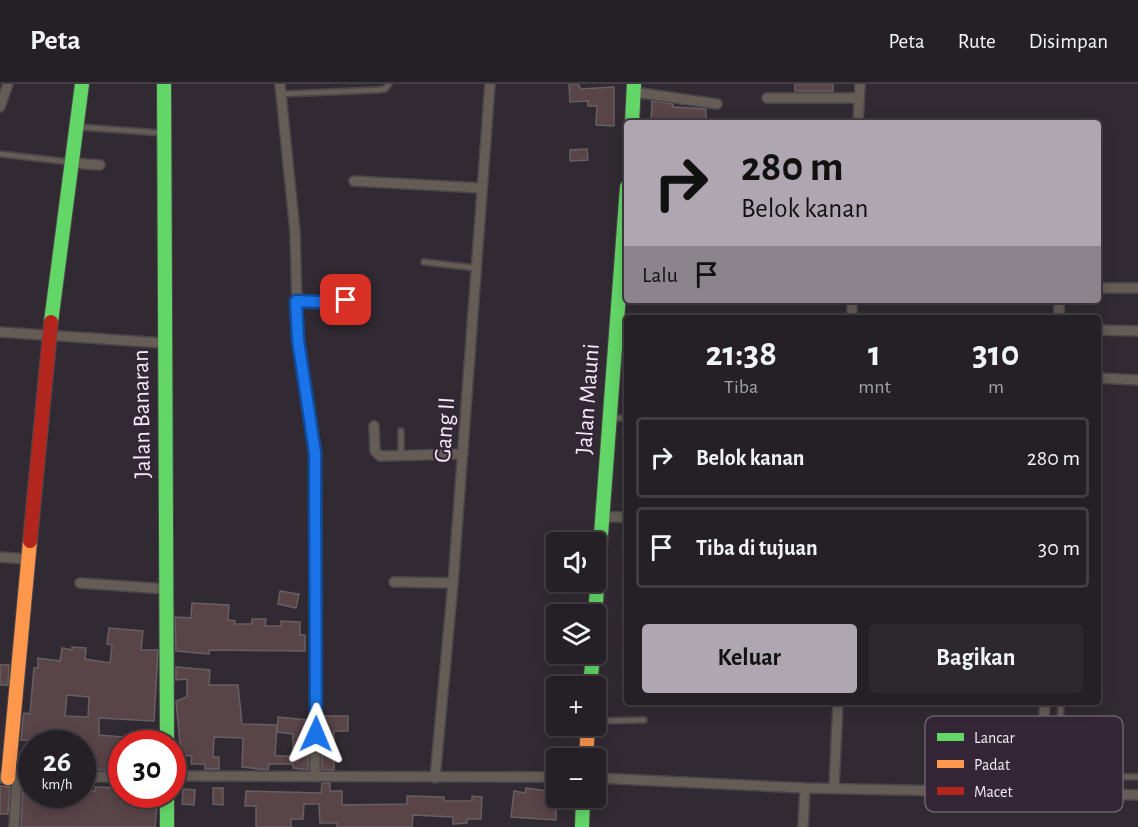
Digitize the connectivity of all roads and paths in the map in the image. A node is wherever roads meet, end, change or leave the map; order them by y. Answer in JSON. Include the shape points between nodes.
{"nodes":[{"id":1,"x":82,"y":84,"type":"edge"},
{"id":2,"x":164,"y":84,"type":"edge"},
{"id":3,"x":389,"y":84,"type":"edge"},
{"id":4,"x":490,"y":84,"type":"edge"},
{"id":5,"x":860,"y":84,"type":"edge"},
{"id":6,"x":4,"y":88,"type":"edge"},
{"id":7,"x":634,"y":88,"type":"edge"},
{"id":8,"x":280,"y":89,"type":"edge"},
{"id":9,"x":767,"y":98,"type":"dead end"},
{"id":10,"x":859,"y":98,"type":"junction"},
{"id":11,"x":717,"y":104,"type":"dead end"},
{"id":12,"x":0,"y":107,"type":"edge"},
{"id":13,"x":632,"y":120,"type":"edge"},
{"id":14,"x":858,"y":120,"type":"edge"},
{"id":15,"x":77,"y":127,"type":"junction"},
{"id":16,"x":164,"y":134,"type":"junction"},
{"id":17,"x":0,"y":154,"type":"edge"},
{"id":18,"x":72,"y":163,"type":"junction"},
{"id":19,"x":100,"y":165,"type":"dead end"},
{"id":20,"x":354,"y":181,"type":"dead end"},
{"id":21,"x":481,"y":188,"type":"junction"},
{"id":22,"x":624,"y":254,"type":"edge"},
{"id":23,"x":424,"y":262,"type":"dead end"},
{"id":24,"x":476,"y":268,"type":"junction"},
{"id":25,"x":1101,"y":288,"type":"edge"},
{"id":26,"x":1138,"y":288,"type":"edge"},
{"id":27,"x":346,"y":300,"type":"dead end"},
{"id":28,"x":296,"y":301,"type":"junction"},
{"id":29,"x":1101,"y":330,"type":"edge"},
{"id":30,"x":1138,"y":331,"type":"edge"},
{"id":31,"x":0,"y":332,"type":"edge"},
{"id":32,"x":49,"y":334,"type":"junction"},
{"id":33,"x":163,"y":343,"type":"junction"},
{"id":34,"x":1101,"y":378,"type":"edge"},
{"id":35,"x":1138,"y":380,"type":"edge"},
{"id":36,"x":609,"y":418,"type":"junction"},
{"id":37,"x":624,"y":418,"type":"edge"},
{"id":38,"x":374,"y":426,"type":"dead end"},
{"id":39,"x":401,"y":431,"type":"dead end"},
{"id":40,"x":463,"y":454,"type":"junction"},
{"id":41,"x":401,"y":455,"type":"junction"},
{"id":42,"x":603,"y":517,"type":"junction"},
{"id":43,"x":624,"y":517,"type":"edge"},
{"id":44,"x":0,"y":557,"type":"edge"},
{"id":45,"x":26,"y":559,"type":"junction"},
{"id":46,"x":394,"y":582,"type":"dead end"},
{"id":47,"x":80,"y":583,"type":"dead end"},
{"id":48,"x":453,"y":583,"type":"junction"},
{"id":49,"x":166,"y":589,"type":"junction"},
{"id":50,"x":596,"y":604,"type":"edge"},
{"id":51,"x":838,"y":705,"type":"edge"},
{"id":52,"x":644,"y":720,"type":"dead end"},
{"id":53,"x":606,"y":721,"type":"edge"},
{"id":54,"x":167,"y":730,"type":"edge"},
{"id":55,"x":186,"y":776,"type":"edge"},
{"id":56,"x":315,"y":777,"type":"junction"},
{"id":57,"x":546,"y":777,"type":"edge"},
{"id":58,"x":1123,"y":777,"type":"edge"},
{"id":59,"x":1138,"y":777,"type":"edge"},
{"id":60,"x":8,"y":778,"type":"edge"},
{"id":61,"x":435,"y":778,"type":"junction"},
{"id":62,"x":606,"y":778,"type":"edge"},
{"id":63,"x":805,"y":788,"type":"junction"},
{"id":64,"x":834,"y":788,"type":"junction"},
{"id":65,"x":925,"y":791,"type":"edge"},
{"id":66,"x":167,"y":808,"type":"edge"},
{"id":67,"x":583,"y":808,"type":"edge"},
{"id":68,"x":14,"y":827,"type":"edge"},
{"id":69,"x":167,"y":827,"type":"edge"},
{"id":70,"x":582,"y":827,"type":"edge"},
{"id":71,"x":803,"y":827,"type":"edge"}],
"edges":[{"from":1,"to":15,"type":"street"},
{"from":2,"to":16,"type":"street","name":"Jalan Banaran"},
{"from":3,"to":8,"type":"lane","via":[[377,90]]},
{"from":4,"to":21,"type":"street","name":"Gang II"},
{"from":5,"to":10,"type":"street"},
{"from":6,"to":12,"type":"street"},
{"from":7,"to":11,"type":"street"},
{"from":7,"to":13,"type":"street"},
{"from":8,"to":28,"type":"street","via":[[294,221]]},
{"from":9,"to":10,"type":"street"},
{"from":10,"to":14,"type":"street"},
{"from":15,"to":16,"type":"lane"},
{"from":15,"to":18,"type":"street"},
{"from":16,"to":33,"type":"street","name":"Jalan Banaran"},
{"from":17,"to":18,"type":"lane"},
{"from":18,"to":19,"type":"street"},
{"from":18,"to":32,"type":"street"},
{"from":20,"to":21,"type":"street"},
{"from":21,"to":24,"type":"street","name":"Gang II"},
{"from":22,"to":36,"type":"street","name":"Jalan Mauni"},
{"from":23,"to":24,"type":"lane"},
{"from":24,"to":40,"type":"street","name":"Gang II"},
{"from":25,"to":26,"type":"street"},
{"from":27,"to":28,"type":"lane"},
{"from":28,"to":56,"type":"street","via":[[315,453]]},
{"from":29,"to":30,"type":"street"},
{"from":31,"to":32,"type":"street"},
{"from":32,"to":33,"type":"street"},
{"from":32,"to":45,"type":"street"},
{"from":33,"to":49,"type":"street","name":"Jalan Banaran"},
{"from":34,"to":35,"type":"street"},
{"from":36,"to":37,"type":"lane"},
{"from":36,"to":42,"type":"street","name":"Jalan Mauni"},
{"from":38,"to":41,"type":"street","via":[[376,454]]},
{"from":39,"to":41,"type":"lane"},
{"from":40,"to":41,"type":"street"},
{"from":40,"to":48,"type":"street","name":"Gang II"},
{"from":42,"to":43,"type":"street"},
{"from":42,"to":50,"type":"street","name":"Jalan Mauni"},
{"from":44,"to":45,"type":"street"},
{"from":45,"to":60,"type":"street"},
{"from":46,"to":48,"type":"street"},
{"from":47,"to":49,"type":"street"},
{"from":48,"to":61,"type":"street","name":"Gang II"},
{"from":49,"to":54,"type":"street","name":"Jalan Banaran"},
{"from":51,"to":64,"type":"street"},
{"from":52,"to":53,"type":"lane"},
{"from":55,"to":56,"type":"street"},
{"from":56,"to":61,"type":"street"},
{"from":57,"to":61,"type":"street"},
{"from":58,"to":59,"type":"lane"},
{"from":60,"to":68,"type":"street"},
{"from":62,"to":63,"type":"street"},
{"from":63,"to":64,"type":"street"},
{"from":63,"to":71,"type":"street"},
{"from":64,"to":65,"type":"street"},
{"from":66,"to":69,"type":"street"},
{"from":67,"to":70,"type":"street"}]}
